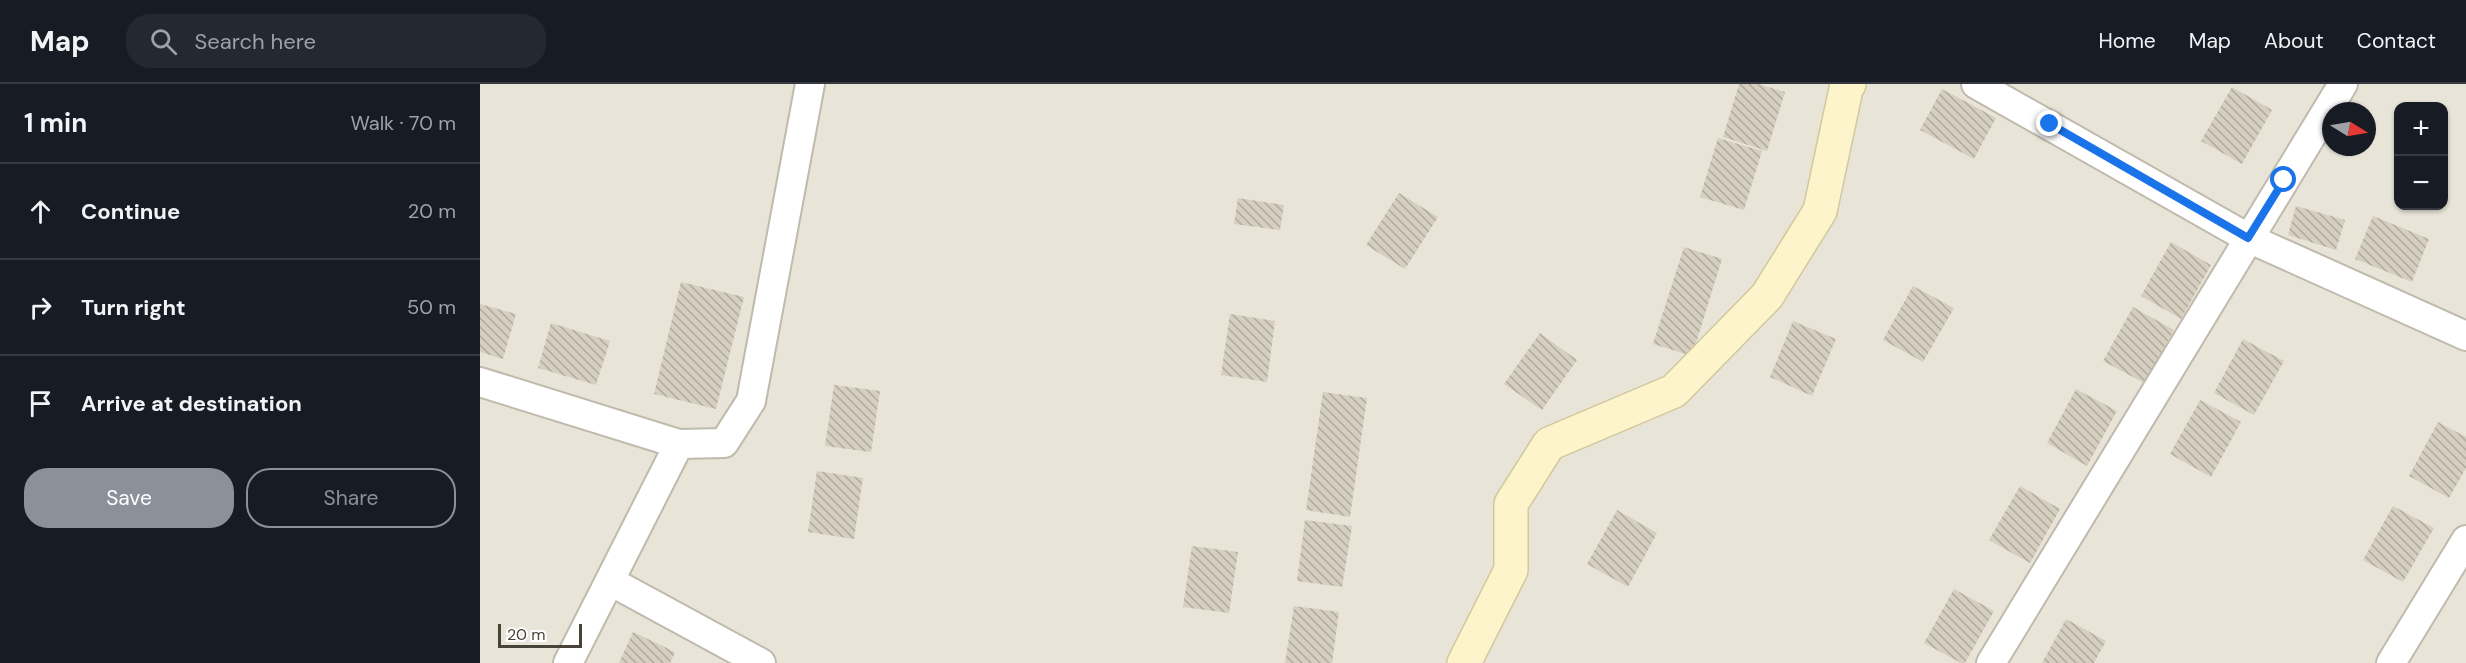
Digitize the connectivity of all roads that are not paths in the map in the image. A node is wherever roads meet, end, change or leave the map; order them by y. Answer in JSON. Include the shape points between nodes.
{"nodes":[{"id":1,"x":810,"y":84,"type":"edge"},
{"id":2,"x":1849,"y":84,"type":"edge"},
{"id":3,"x":1976,"y":84,"type":"edge"},
{"id":4,"x":2343,"y":84,"type":"edge"},
{"id":5,"x":2248,"y":238,"type":"junction"},
{"id":6,"x":2466,"y":336,"type":"edge"},
{"id":7,"x":480,"y":382,"type":"edge"},
{"id":8,"x":679,"y":444,"type":"junction"},
{"id":9,"x":2466,"y":540,"type":"edge"},
{"id":10,"x":610,"y":581,"type":"junction"},
{"id":11,"x":568,"y":663,"type":"edge"},
{"id":12,"x":761,"y":663,"type":"edge"},
{"id":13,"x":1464,"y":663,"type":"edge"},
{"id":14,"x":1991,"y":663,"type":"edge"},
{"id":15,"x":2391,"y":663,"type":"edge"}],
"edges":[{"from":1,"to":8,"type":"street","via":[[751,401],[724,443]]},
{"from":2,"to":13,"type":"street","via":[[1820,211],[1767,296],[1674,391],[1549,444],[1511,504],[1510,570]]},
{"from":3,"to":5,"type":"street"},
{"from":4,"to":5,"type":"street"},
{"from":5,"to":6,"type":"street"},
{"from":5,"to":14,"type":"street"},
{"from":7,"to":8,"type":"street"},
{"from":8,"to":10,"type":"street"},
{"from":9,"to":15,"type":"street"},
{"from":10,"to":11,"type":"street"},
{"from":10,"to":12,"type":"street"}]}
